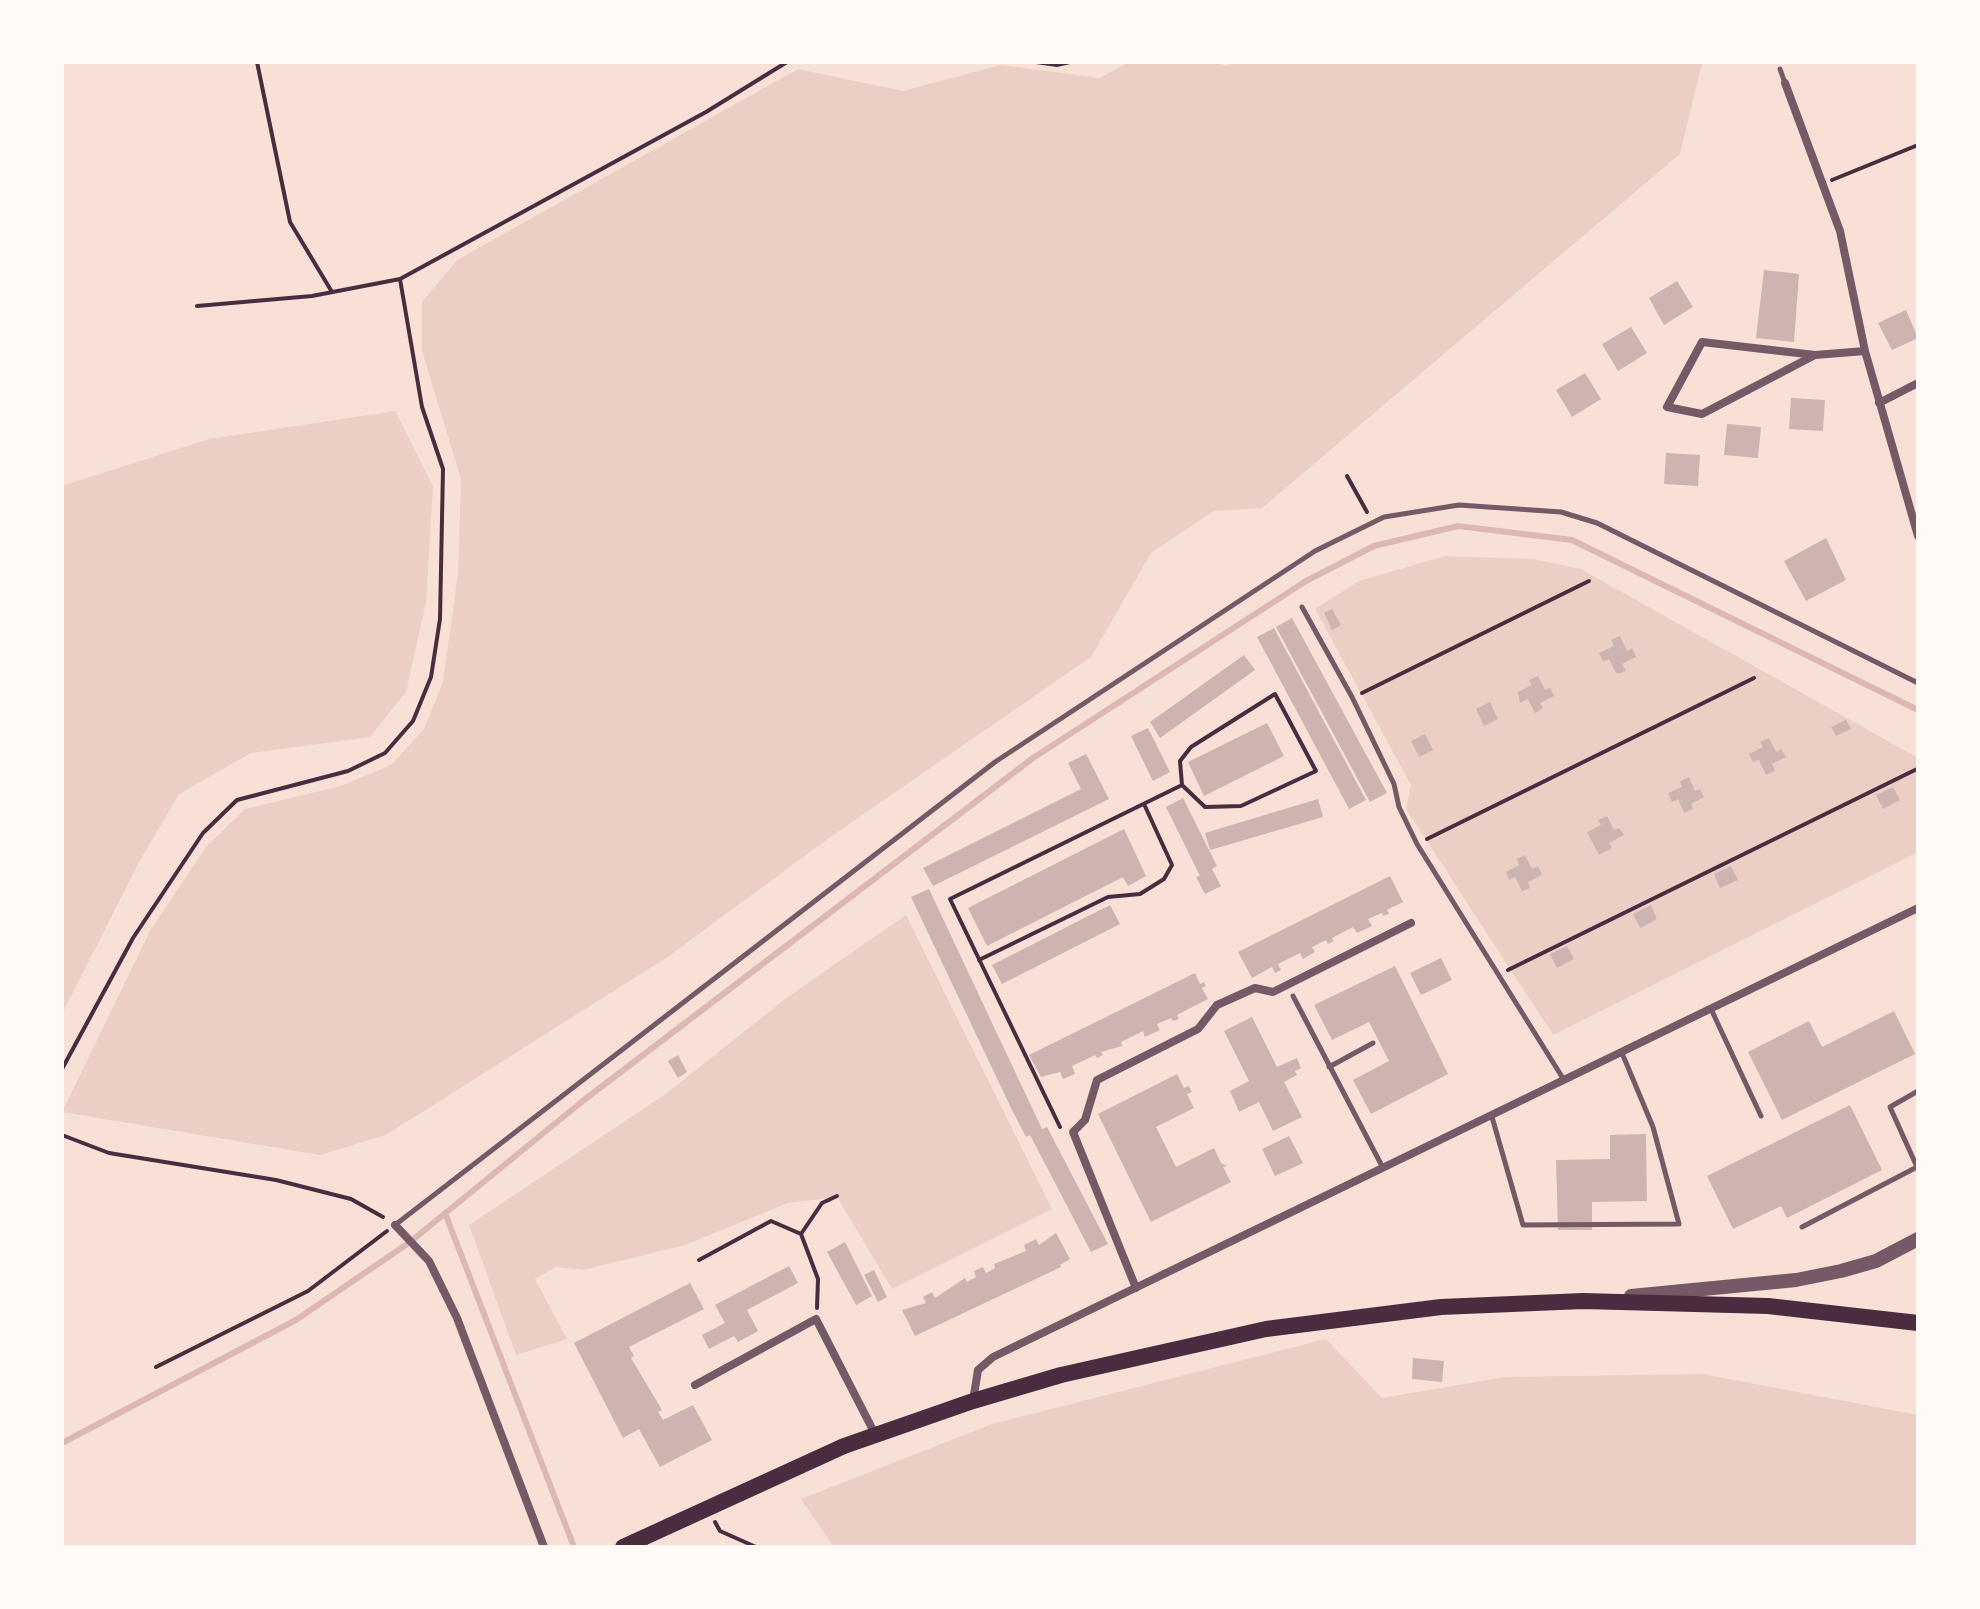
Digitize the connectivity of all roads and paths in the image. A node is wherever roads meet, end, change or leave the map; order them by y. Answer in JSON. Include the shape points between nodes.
{"nodes":[{"id":1,"x":257,"y":62,"type":"edge"},
{"id":2,"x":787,"y":62,"type":"edge"},
{"id":3,"x":1036,"y":62,"type":"edge"},
{"id":4,"x":1070,"y":62,"type":"edge"},
{"id":5,"x":1780,"y":69,"type":"dead end"},
{"id":6,"x":1785,"y":83,"type":"joint"},
{"id":7,"x":1918,"y":145,"type":"edge"},
{"id":8,"x":1823,"y":183,"type":"junction"},
{"id":9,"x":400,"y":279,"type":"junction"},
{"id":10,"x":332,"y":292,"type":"junction"},
{"id":11,"x":197,"y":306,"type":"dead end"},
{"id":12,"x":1865,"y":351,"type":"junction"},
{"id":13,"x":1815,"y":355,"type":"junction"},
{"id":14,"x":1918,"y":383,"type":"edge"},
{"id":15,"x":1879,"y":403,"type":"junction"},
{"id":16,"x":1347,"y":476,"type":"dead end"},
{"id":17,"x":1373,"y":522,"type":"junction"},
{"id":18,"x":1918,"y":536,"type":"edge"},
{"id":19,"x":1589,"y":581,"type":"dead end"},
{"id":20,"x":1302,"y":607,"type":"dead end"},
{"id":21,"x":1754,"y":678,"type":"dead end"},
{"id":22,"x":1918,"y":683,"type":"edge"},
{"id":23,"x":1352,"y":697,"type":"junction"},
{"id":24,"x":1917,"y":769,"type":"edge"},
{"id":25,"x":1182,"y":785,"type":"junction"},
{"id":26,"x":1144,"y":804,"type":"junction"},
{"id":27,"x":1417,"y":844,"type":"junction"},
{"id":28,"x":1918,"y":908,"type":"edge"},
{"id":29,"x":1411,"y":923,"type":"dead end"},
{"id":30,"x":979,"y":960,"type":"junction"},
{"id":31,"x":1498,"y":975,"type":"junction"},
{"id":32,"x":1293,"y":996,"type":"dead end"},
{"id":33,"x":1711,"y":1009,"type":"junction"},
{"id":34,"x":1373,"y":1043,"type":"dead end"},
{"id":35,"x":1622,"y":1053,"type":"junction"},
{"id":36,"x":1329,"y":1067,"type":"junction"},
{"id":37,"x":62,"y":1069,"type":"edge"},
{"id":38,"x":1564,"y":1081,"type":"junction"},
{"id":39,"x":1918,"y":1091,"type":"edge"},
{"id":40,"x":1761,"y":1116,"type":"dead end"},
{"id":41,"x":1492,"y":1117,"type":"junction"},
{"id":42,"x":1073,"y":1132,"type":"junction"},
{"id":43,"x":62,"y":1135,"type":"edge"},
{"id":44,"x":1918,"y":1166,"type":"edge"},
{"id":45,"x":1383,"y":1169,"type":"junction"},
{"id":46,"x":837,"y":1196,"type":"dead end"},
{"id":47,"x":395,"y":1225,"type":"junction"},
{"id":48,"x":1802,"y":1227,"type":"dead end"},
{"id":49,"x":801,"y":1234,"type":"junction"},
{"id":50,"x":1918,"y":1239,"type":"edge"},
{"id":51,"x":699,"y":1260,"type":"dead end"},
{"id":52,"x":1136,"y":1288,"type":"junction"},
{"id":53,"x":1583,"y":1301,"type":"junction"},
{"id":54,"x":816,"y":1319,"type":"junction"},
{"id":55,"x":1918,"y":1323,"type":"edge"},
{"id":56,"x":156,"y":1367,"type":"dead end"},
{"id":57,"x":695,"y":1385,"type":"dead end"},
{"id":58,"x":973,"y":1401,"type":"junction"},
{"id":59,"x":875,"y":1434,"type":"junction"},
{"id":60,"x":706,"y":1506,"type":"junction"},
{"id":61,"x":544,"y":1547,"type":"edge"},
{"id":62,"x":623,"y":1547,"type":"edge"},
{"id":63,"x":756,"y":1547,"type":"edge"}],
"edges":[{"from":1,"to":10,"type":"path","via":[[290,222]]},
{"from":2,"to":9,"type":"path"},
{"from":3,"to":4,"type":"path"},
{"from":5,"to":6,"type":"lane"},
{"from":6,"to":8,"type":"street"},
{"from":7,"to":8,"type":"path"},
{"from":8,"to":12,"type":"street","via":[[1840,231]]},
{"from":9,"to":10,"type":"path"},
{"from":9,"to":37,"type":"path","via":[[422,407],[443,469],[440,619],[431,677],[413,721],[385,753],[348,771],[237,800],[203,833],[133,938]]},
{"from":10,"to":11,"type":"path"},
{"from":12,"to":13,"type":"street"},
{"from":12,"to":15,"type":"street"},
{"from":13,"to":13,"type":"street","via":[[1702,342],[1667,407],[1702,414]]},
{"from":14,"to":15,"type":"street"},
{"from":15,"to":18,"type":"street"},
{"from":16,"to":17,"type":"path"},
{"from":17,"to":22,"type":"lane","via":[[1459,505],[1561,512],[1633,539]]},
{"from":17,"to":47,"type":"lane","via":[[1315,551],[995,762]]},
{"from":19,"to":23,"type":"path"},
{"from":20,"to":23,"type":"lane"},
{"from":21,"to":27,"type":"path"},
{"from":23,"to":27,"type":"lane"},
{"from":24,"to":31,"type":"path"},
{"from":25,"to":25,"type":"path","via":[[1180,761],[1191,747],[1275,694],[1316,771],[1241,806],[1205,807]]},
{"from":25,"to":26,"type":"path"},
{"from":26,"to":30,"type":"path","via":[[950,899]]},
{"from":26,"to":30,"type":"path","via":[[1172,865],[1164,879],[1140,894],[1108,897]]},
{"from":27,"to":31,"type":"lane"},
{"from":28,"to":33,"type":"street"},
{"from":29,"to":42,"type":"street","via":[[1273,992],[1255,988],[1217,1005],[1198,1029],[1097,1080],[1085,1120]]},
{"from":30,"to":42,"type":"path","via":[[1057,1126]]},
{"from":31,"to":38,"type":"lane"},
{"from":32,"to":36,"type":"lane"},
{"from":33,"to":35,"type":"street"},
{"from":33,"to":40,"type":"lane"},
{"from":34,"to":36,"type":"lane"},
{"from":35,"to":38,"type":"street"},
{"from":35,"to":41,"type":"lane","via":[[1653,1127],[1679,1224],[1523,1225]]},
{"from":36,"to":45,"type":"lane"},
{"from":38,"to":41,"type":"street"},
{"from":39,"to":44,"type":"lane","via":[[1890,1107]]},
{"from":41,"to":45,"type":"street"},
{"from":42,"to":52,"type":"street"},
{"from":43,"to":47,"type":"path","via":[[109,1153],[276,1180],[351,1199]]},
{"from":44,"to":48,"type":"lane"},
{"from":45,"to":52,"type":"street"},
{"from":46,"to":49,"type":"path","via":[[822,1203]]},
{"from":47,"to":56,"type":"path","via":[[308,1291]]},
{"from":47,"to":61,"type":"street","via":[[429,1261],[457,1318]]},
{"from":49,"to":51,"type":"path","via":[[771,1221]]},
{"from":49,"to":54,"type":"path","via":[[818,1279]]},
{"from":50,"to":53,"type":"street","via":[[1876,1261],[1796,1280]]},
{"from":52,"to":58,"type":"street","via":[[993,1357],[978,1370]]},
{"from":53,"to":55,"type":"main road","via":[[1768,1306]]},
{"from":53,"to":58,"type":"main road","via":[[1427,1308],[1266,1329],[1061,1375]]},
{"from":54,"to":57,"type":"street"},
{"from":54,"to":59,"type":"street"},
{"from":58,"to":59,"type":"main road"},
{"from":59,"to":60,"type":"main road"},
{"from":60,"to":62,"type":"main road"},
{"from":60,"to":63,"type":"path","via":[[720,1531]]}]}
